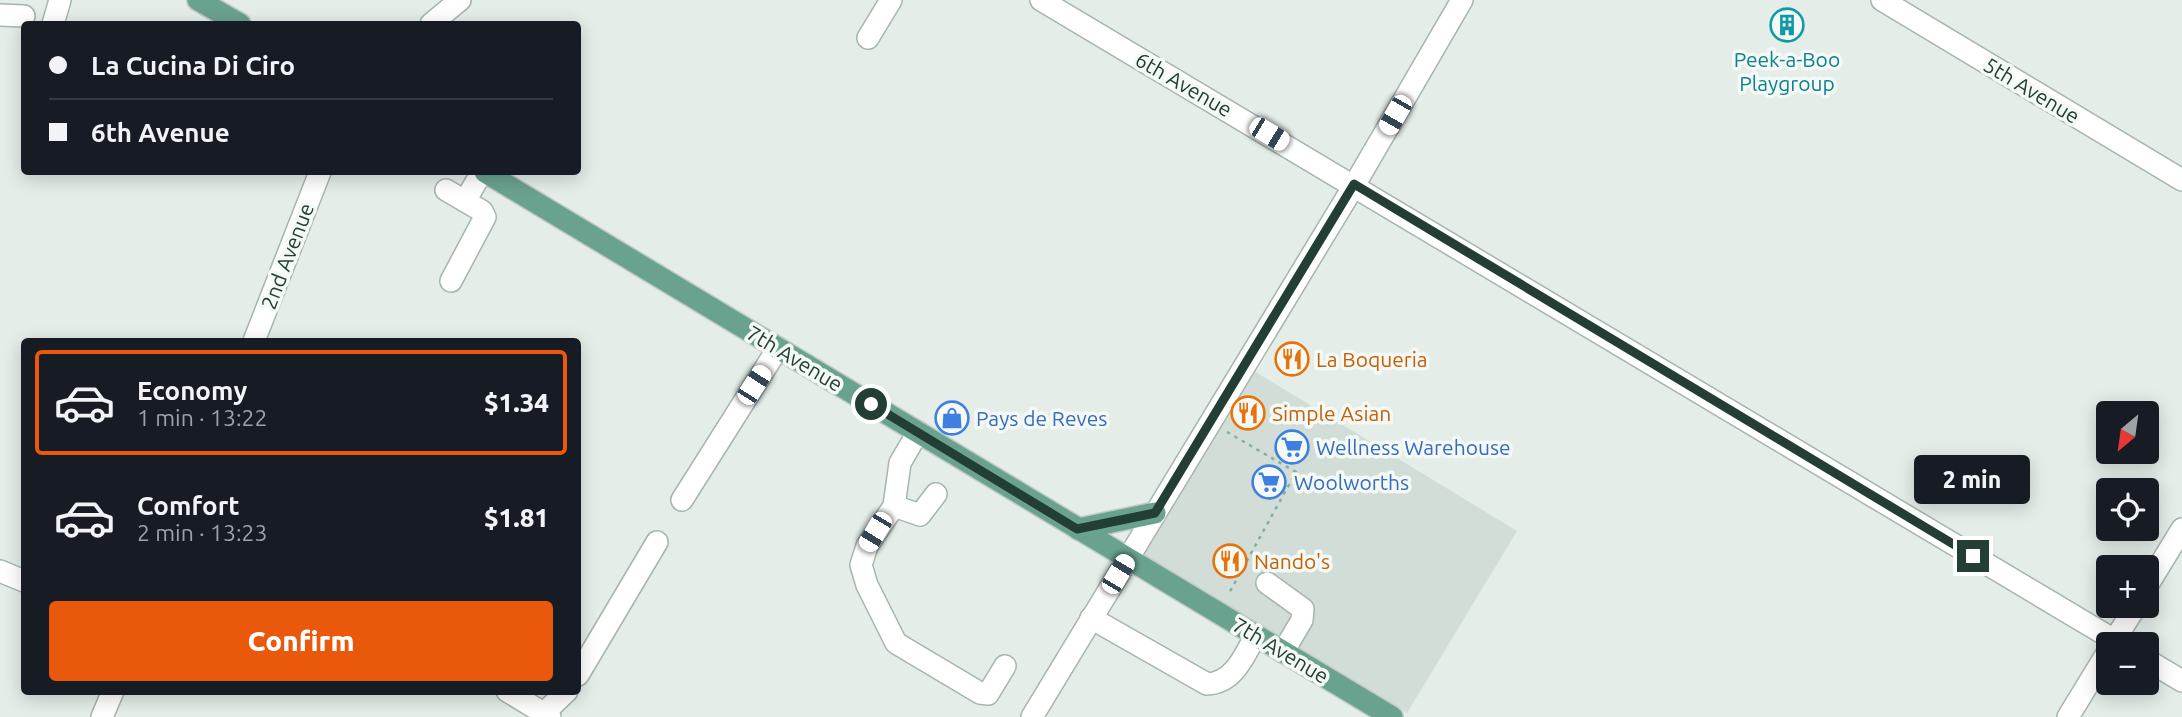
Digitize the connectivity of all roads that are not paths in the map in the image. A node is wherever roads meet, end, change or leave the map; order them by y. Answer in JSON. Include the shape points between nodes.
{"nodes":[{"id":1,"x":60,"y":0,"type":"edge"},
{"id":2,"x":198,"y":0,"type":"edge"},
{"id":3,"x":460,"y":0,"type":"edge"},
{"id":4,"x":891,"y":0,"type":"edge"},
{"id":5,"x":1041,"y":0,"type":"edge"},
{"id":6,"x":1462,"y":0,"type":"edge"},
{"id":7,"x":1882,"y":0,"type":"edge"},
{"id":8,"x":0,"y":15,"type":"edge"},
{"id":9,"x":24,"y":16,"type":"dead end"},
{"id":10,"x":54,"y":21,"type":"edge"},
{"id":11,"x":235,"y":21,"type":"edge"},
{"id":12,"x":435,"y":21,"type":"edge"},
{"id":13,"x":868,"y":38,"type":"dead end"},
{"id":14,"x":319,"y":175,"type":"edge"},
{"id":15,"x":480,"y":175,"type":"edge"},
{"id":16,"x":489,"y":175,"type":"edge"},
{"id":17,"x":2182,"y":180,"type":"edge"},
{"id":18,"x":1354,"y":184,"type":"junction"},
{"id":19,"x":451,"y":281,"type":"dead end"},
{"id":20,"x":255,"y":338,"type":"edge"},
{"id":21,"x":778,"y":348,"type":"junction"},
{"id":22,"x":918,"y":432,"type":"junction"},
{"id":23,"x":936,"y":494,"type":"dead end"},
{"id":24,"x":682,"y":500,"type":"dead end"},
{"id":25,"x":894,"y":506,"type":"junction"},
{"id":26,"x":1155,"y":513,"type":"junction"},
{"id":27,"x":1077,"y":529,"type":"junction"},
{"id":28,"x":2182,"y":529,"type":"edge"},
{"id":29,"x":657,"y":542,"type":"dead end"},
{"id":30,"x":1127,"y":558,"type":"junction"},
{"id":31,"x":2159,"y":566,"type":"edge"},
{"id":32,"x":0,"y":571,"type":"edge"},
{"id":33,"x":21,"y":580,"type":"edge"},
{"id":34,"x":1267,"y":583,"type":"dead end"},
{"id":35,"x":1091,"y":618,"type":"junction"},
{"id":36,"x":2096,"y":634,"type":"edge"},
{"id":37,"x":1256,"y":635,"type":"junction"},
{"id":38,"x":1283,"y":652,"type":"junction"},
{"id":39,"x":1005,"y":666,"type":"dead end"},
{"id":40,"x":2159,"y":667,"type":"edge"},
{"id":41,"x":581,"y":670,"type":"edge"},
{"id":42,"x":2096,"y":673,"type":"edge"},
{"id":43,"x":2182,"y":681,"type":"edge"},
{"id":44,"x":111,"y":695,"type":"edge"},
{"id":45,"x":514,"y":695,"type":"edge"},
{"id":46,"x":564,"y":695,"type":"edge"},
{"id":47,"x":547,"y":715,"type":"edge"},
{"id":48,"x":102,"y":717,"type":"edge"},
{"id":49,"x":1032,"y":717,"type":"edge"},
{"id":50,"x":1392,"y":717,"type":"edge"},
{"id":51,"x":2068,"y":717,"type":"edge"}],
"edges":[{"from":1,"to":10,"type":"street"},
{"from":2,"to":11,"type":"main road"},
{"from":3,"to":12,"type":"street"},
{"from":4,"to":13,"type":"street"},
{"from":5,"to":18,"type":"street","name":"6th Avenue"},
{"from":6,"to":18,"type":"street"},
{"from":7,"to":17,"type":"street","name":"5th Avenue"},
{"from":8,"to":9,"type":"street"},
{"from":14,"to":20,"type":"street","name":"2nd Avenue"},
{"from":15,"to":19,"type":"street","via":[[456,195],[485,217]]},
{"from":16,"to":21,"type":"main road","name":"7th Avenue"},
{"from":18,"to":26,"type":"street"},
{"from":18,"to":36,"type":"street","name":"6th Avenue"},
{"from":21,"to":22,"type":"main road","name":"7th Avenue"},
{"from":21,"to":24,"type":"street"},
{"from":22,"to":25,"type":"street","via":[[900,463]]},
{"from":22,"to":27,"type":"main road","name":"7th Avenue"},
{"from":23,"to":25,"type":"street","via":[[919,515]]},
{"from":25,"to":39,"type":"street","via":[[867,546],[861,565],[866,585],[896,643],[980,693],[993,689]]},
{"from":26,"to":27,"type":"main road"},
{"from":26,"to":30,"type":"street"},
{"from":27,"to":30,"type":"main road","name":"7th Avenue"},
{"from":28,"to":31,"type":"street"},
{"from":29,"to":41,"type":"street"},
{"from":30,"to":35,"type":"street"},
{"from":30,"to":37,"type":"main road","name":"7th Avenue"},
{"from":32,"to":33,"type":"street"},
{"from":34,"to":38,"type":"street","via":[[1303,608],[1302,620]]},
{"from":35,"to":37,"type":"street","via":[[1208,684],[1221,683],[1231,674]]},
{"from":35,"to":49,"type":"street"},
{"from":37,"to":38,"type":"main road","name":"7th Avenue"},
{"from":38,"to":50,"type":"main road","name":"7th Avenue"},
{"from":40,"to":43,"type":"street"},
{"from":42,"to":51,"type":"street"},
{"from":44,"to":48,"type":"street"},
{"from":45,"to":47,"type":"street"},
{"from":46,"to":47,"type":"street"}]}
